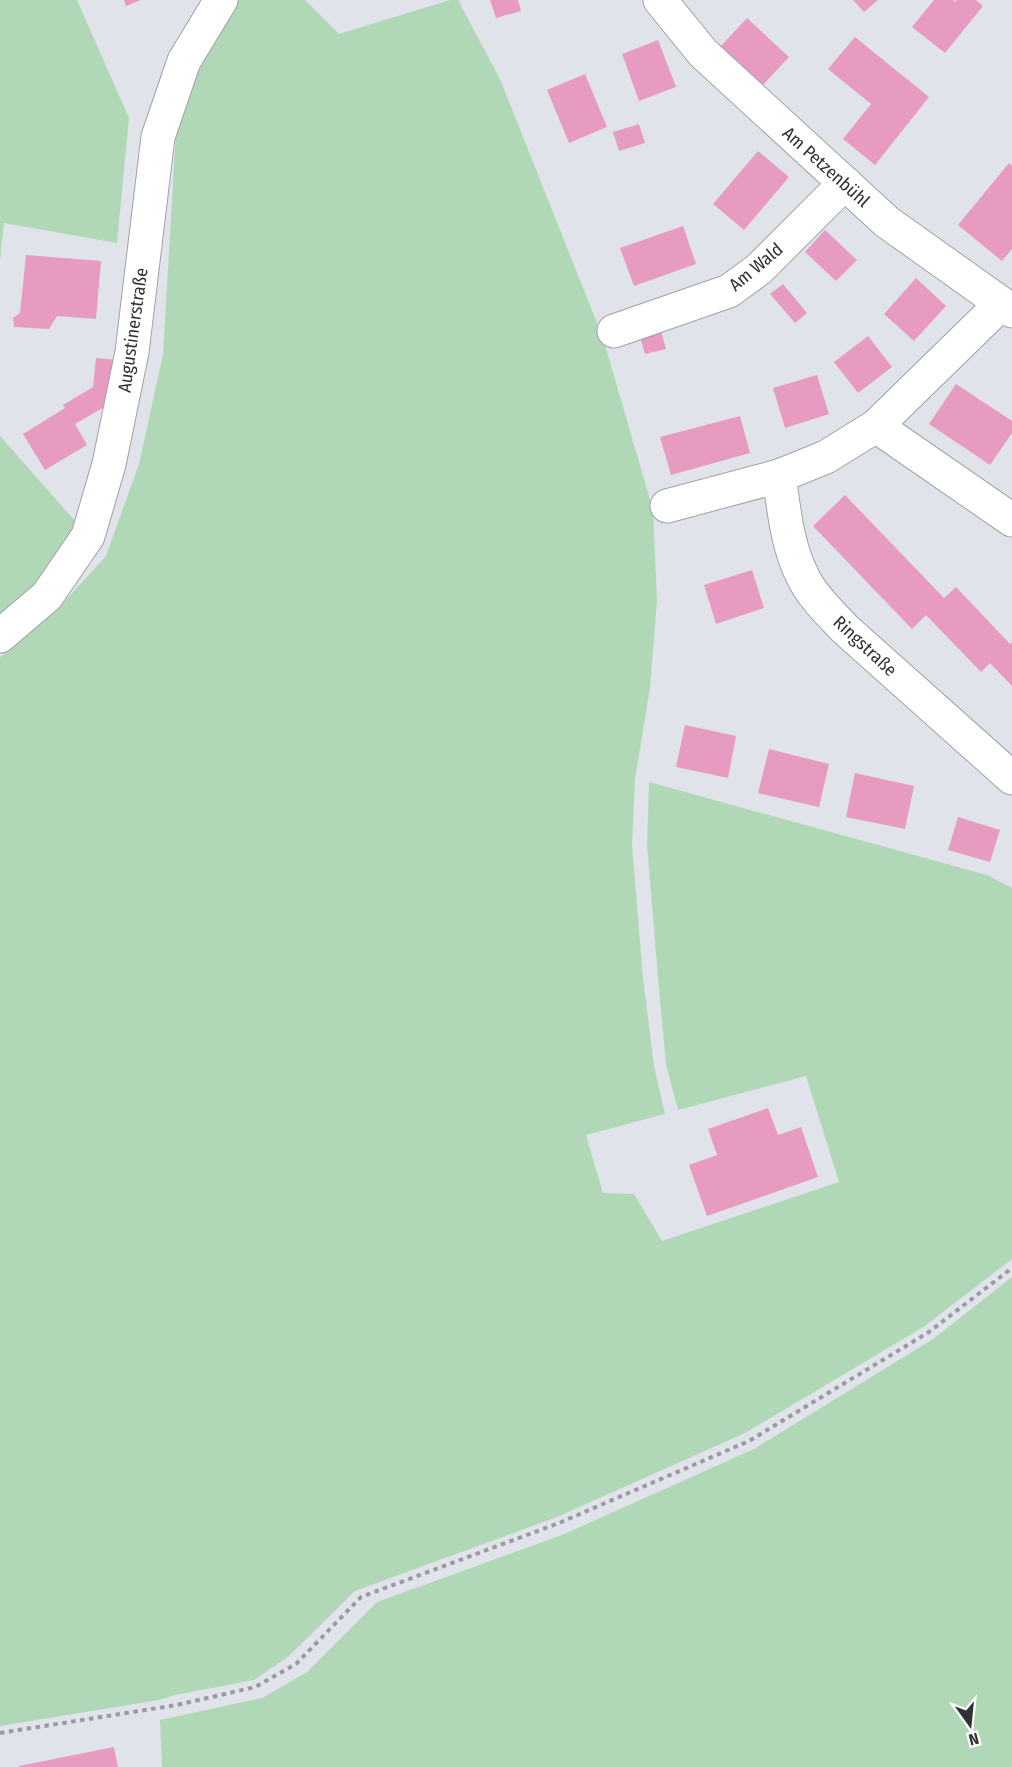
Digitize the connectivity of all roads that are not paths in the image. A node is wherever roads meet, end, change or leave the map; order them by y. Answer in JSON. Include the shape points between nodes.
{"nodes":[{"id":1,"x":221,"y":0,"type":"edge"},
{"id":2,"x":660,"y":0,"type":"edge"},
{"id":3,"x":845,"y":183,"type":"junction"},
{"id":4,"x":1006,"y":308,"type":"edge"},
{"id":5,"x":614,"y":331,"type":"dead end"},
{"id":6,"x":876,"y":426,"type":"junction"},
{"id":7,"x":779,"y":476,"type":"junction"},
{"id":8,"x":667,"y":506,"type":"dead end"},
{"id":9,"x":1012,"y":520,"type":"edge"},
{"id":10,"x":0,"y":636,"type":"edge"},
{"id":11,"x":1012,"y":778,"type":"edge"}],
"edges":[{"from":1,"to":10,"type":"street","name":"Augustinerstraße","via":[[184,61],[158,137],[132,352],[109,465],[88,536],[47,596]]},
{"from":2,"to":3,"type":"street","name":"Am Petzenbühl","via":[[703,53]]},
{"from":3,"to":4,"type":"street","name":"Am Petzenbühl","via":[[887,222]]},
{"from":3,"to":5,"type":"street","name":"Am Wald","via":[[759,269],[729,291]]},
{"from":4,"to":6,"type":"street"},
{"from":6,"to":7,"type":"street","via":[[826,457]]},
{"from":6,"to":9,"type":"street"},
{"from":7,"to":8,"type":"street"},
{"from":7,"to":11,"type":"street","name":"Ringstraße","via":[[789,541],[802,576],[826,609]]}]}
